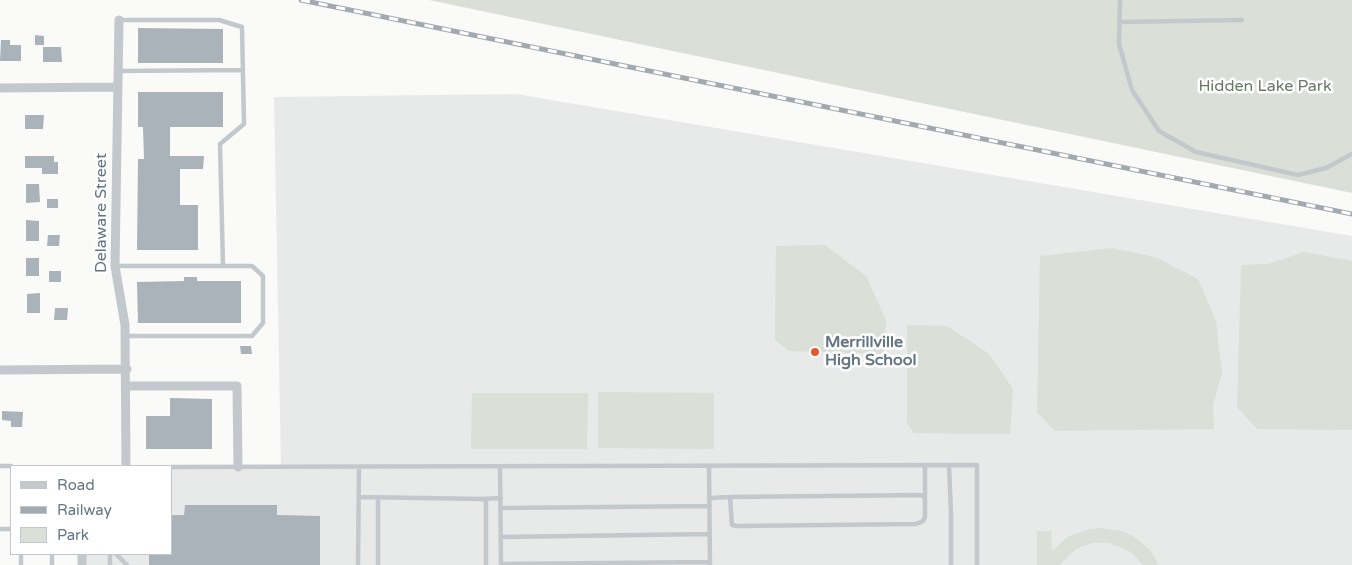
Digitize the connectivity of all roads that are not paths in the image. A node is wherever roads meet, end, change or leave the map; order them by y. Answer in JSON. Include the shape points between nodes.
{"nodes":[{"id":1,"x":1120,"y":0,"type":"edge"},
{"id":2,"x":119,"y":20,"type":"joint"},
{"id":3,"x":1242,"y":20,"type":"dead end"},
{"id":4,"x":1119,"y":22,"type":"junction"},
{"id":5,"x":243,"y":70,"type":"junction"},
{"id":6,"x":118,"y":71,"type":"junction"},
{"id":7,"x":118,"y":87,"type":"junction"},
{"id":8,"x":0,"y":88,"type":"edge"},
{"id":9,"x":1352,"y":154,"type":"edge"},
{"id":10,"x":115,"y":266,"type":"junction"},
{"id":11,"x":223,"y":266,"type":"junction"},
{"id":12,"x":126,"y":336,"type":"junction"},
{"id":13,"x":127,"y":369,"type":"junction"},
{"id":14,"x":0,"y":370,"type":"edge"},
{"id":15,"x":127,"y":386,"type":"junction"},
{"id":16,"x":126,"y":465,"type":"edge"},
{"id":17,"x":710,"y":466,"type":"junction"},
{"id":18,"x":925,"y":466,"type":"junction"},
{"id":19,"x":949,"y":466,"type":"junction"},
{"id":20,"x":172,"y":467,"type":"edge"},
{"id":21,"x":238,"y":467,"type":"junction"},
{"id":22,"x":359,"y":467,"type":"junction"},
{"id":23,"x":500,"y":467,"type":"junction"},
{"id":24,"x":359,"y":496,"type":"junction"},
{"id":25,"x":378,"y":497,"type":"junction"},
{"id":26,"x":730,"y":497,"type":"junction"},
{"id":27,"x":484,"y":498,"type":"junction"},
{"id":28,"x":501,"y":498,"type":"junction"},
{"id":29,"x":710,"y":498,"type":"junction"},
{"id":30,"x":925,"y":498,"type":"junction"},
{"id":31,"x":710,"y":506,"type":"junction"},
{"id":32,"x":501,"y":508,"type":"junction"},
{"id":33,"x":710,"y":534,"type":"junction"},
{"id":34,"x":501,"y":537,"type":"junction"},
{"id":35,"x":117,"y":555,"type":"edge"},
{"id":36,"x":710,"y":563,"type":"edge"},
{"id":37,"x":127,"y":565,"type":"edge"},
{"id":38,"x":358,"y":565,"type":"edge"},
{"id":39,"x":378,"y":565,"type":"edge"},
{"id":40,"x":486,"y":565,"type":"edge"},
{"id":41,"x":501,"y":565,"type":"edge"},
{"id":42,"x":951,"y":565,"type":"edge"},
{"id":43,"x":977,"y":565,"type":"edge"}],
"edges":[{"from":1,"to":4,"type":"lane"},
{"from":2,"to":5,"type":"lane","via":[[219,20],[242,27]]},
{"from":2,"to":6,"type":"street","name":"Delaware Street"},
{"from":3,"to":4,"type":"lane"},
{"from":4,"to":9,"type":"lane","via":[[1119,44],[1132,90],[1159,131],[1196,152],[1298,175],[1326,168]]},
{"from":5,"to":6,"type":"lane"},
{"from":5,"to":11,"type":"lane","via":[[244,124],[220,144]]},
{"from":6,"to":7,"type":"street","name":"Delaware Street"},
{"from":7,"to":8,"type":"street"},
{"from":7,"to":10,"type":"street","name":"Delaware Street"},
{"from":10,"to":11,"type":"lane"},
{"from":10,"to":12,"type":"street","name":"Delaware Street"},
{"from":11,"to":12,"type":"lane","via":[[252,266],[263,276],[263,323],[252,336]]},
{"from":12,"to":13,"type":"street","name":"Delaware Street"},
{"from":13,"to":14,"type":"street"},
{"from":13,"to":15,"type":"street","name":"Delaware Street"},
{"from":15,"to":16,"type":"street","name":"Delaware Street"},
{"from":15,"to":21,"type":"street","via":[[237,386]]},
{"from":17,"to":18,"type":"lane"},
{"from":17,"to":23,"type":"lane"},
{"from":17,"to":29,"type":"lane"},
{"from":18,"to":19,"type":"lane"},
{"from":18,"to":30,"type":"lane"},
{"from":19,"to":42,"type":"lane"},
{"from":19,"to":43,"type":"lane","via":[[977,465]]},
{"from":20,"to":21,"type":"lane"},
{"from":21,"to":22,"type":"lane"},
{"from":22,"to":23,"type":"lane"},
{"from":22,"to":24,"type":"lane"},
{"from":23,"to":28,"type":"lane"},
{"from":24,"to":25,"type":"lane"},
{"from":24,"to":38,"type":"lane"},
{"from":25,"to":27,"type":"lane"},
{"from":25,"to":39,"type":"lane"},
{"from":26,"to":29,"type":"lane"},
{"from":26,"to":30,"type":"lane","via":[[921,495]]},
{"from":26,"to":30,"type":"lane","via":[[732,525],[737,526],[916,524],[925,517]]},
{"from":27,"to":28,"type":"lane"},
{"from":27,"to":40,"type":"lane"},
{"from":28,"to":32,"type":"lane"},
{"from":29,"to":31,"type":"lane"},
{"from":31,"to":32,"type":"lane"},
{"from":31,"to":33,"type":"lane"},
{"from":32,"to":34,"type":"lane"},
{"from":33,"to":34,"type":"lane"},
{"from":33,"to":36,"type":"lane"},
{"from":34,"to":41,"type":"lane"},
{"from":35,"to":37,"type":"lane"},
{"from":36,"to":41,"type":"lane"}]}
